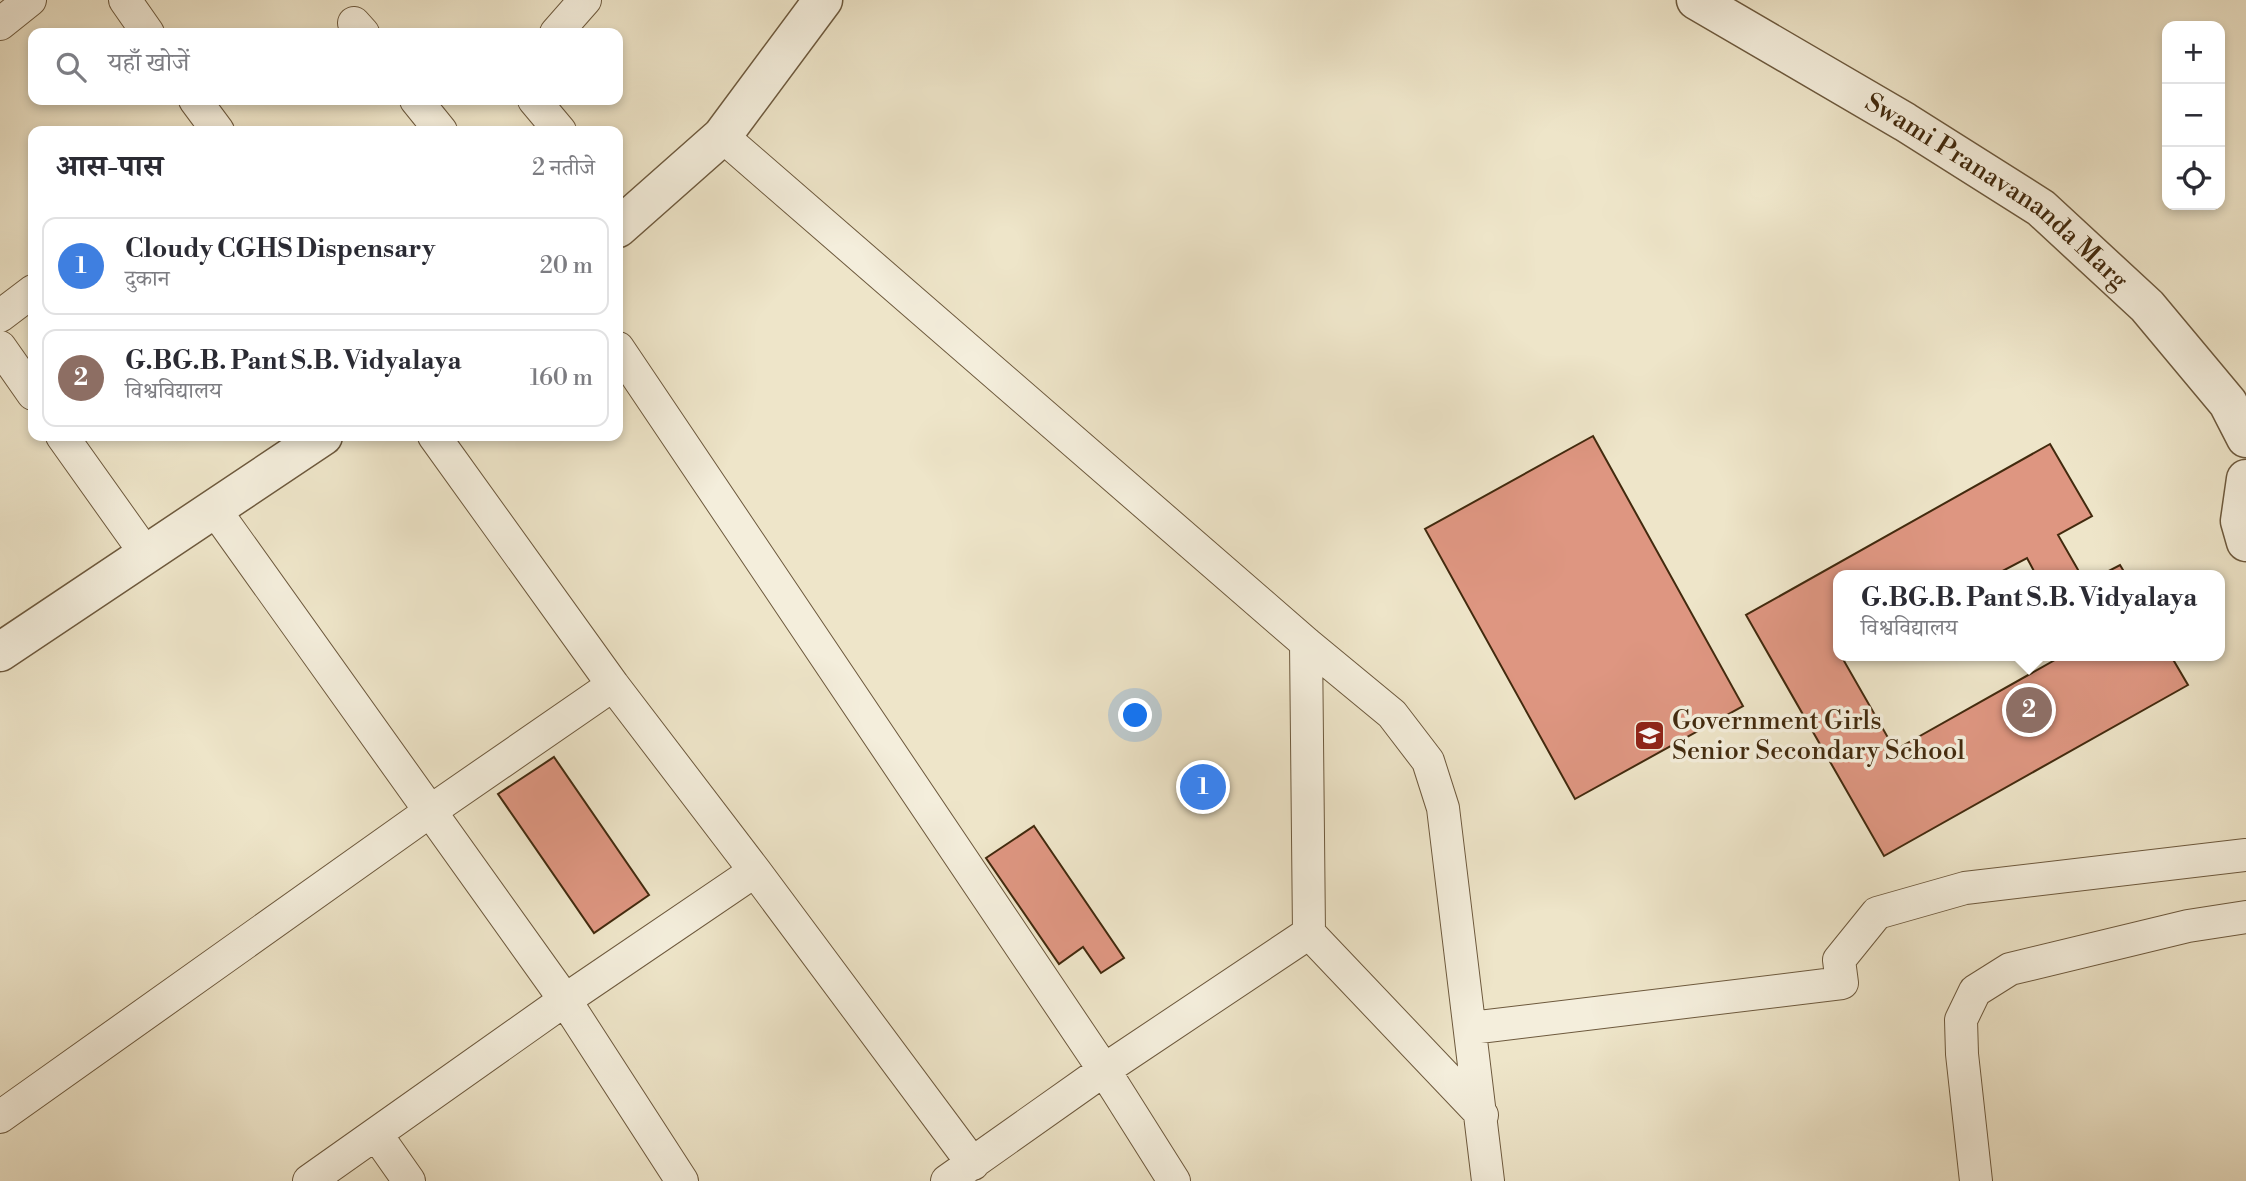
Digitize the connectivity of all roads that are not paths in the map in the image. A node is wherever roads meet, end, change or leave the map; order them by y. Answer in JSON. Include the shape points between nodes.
{"nodes":[{"id":1,"x":30,"y":0,"type":"edge"},
{"id":2,"x":125,"y":0,"type":"edge"},
{"id":3,"x":585,"y":0,"type":"edge"},
{"id":4,"x":823,"y":0,"type":"edge"},
{"id":5,"x":1696,"y":0,"type":"edge"},
{"id":6,"x":0,"y":24,"type":"edge"},
{"id":7,"x":145,"y":28,"type":"edge"},
{"id":8,"x":560,"y":28,"type":"edge"},
{"id":9,"x":199,"y":105,"type":"edge"},
{"id":10,"x":420,"y":105,"type":"edge"},
{"id":11,"x":538,"y":105,"type":"edge"},
{"id":12,"x":214,"y":126,"type":"edge"},
{"id":13,"x":437,"y":126,"type":"edge"},
{"id":14,"x":556,"y":126,"type":"edge"},
{"id":15,"x":722,"y":136,"type":"junction"},
{"id":16,"x":623,"y":214,"type":"edge"},
{"id":17,"x":28,"y":295,"type":"edge"},
{"id":18,"x":0,"y":316,"type":"edge"},
{"id":19,"x":0,"y":347,"type":"edge"},
{"id":20,"x":623,"y":355,"type":"edge"},
{"id":21,"x":28,"y":387,"type":"edge"},
{"id":22,"x":2246,"y":438,"type":"edge"},
{"id":23,"x":66,"y":441,"type":"edge"},
{"id":24,"x":316,"y":441,"type":"edge"},
{"id":25,"x":438,"y":441,"type":"edge"},
{"id":26,"x":2246,"y":479,"type":"edge"},
{"id":27,"x":215,"y":510,"type":"junction"},
{"id":28,"x":2246,"y":542,"type":"edge"},
{"id":29,"x":146,"y":554,"type":"junction"},
{"id":30,"x":1306,"y":643,"type":"junction"},
{"id":31,"x":0,"y":652,"type":"edge"},
{"id":32,"x":613,"y":685,"type":"junction"},
{"id":33,"x":429,"y":812,"type":"junction"},
{"id":34,"x":2246,"y":855,"type":"edge"},
{"id":35,"x":755,"y":871,"type":"junction"},
{"id":36,"x":2246,"y":917,"type":"edge"},
{"id":37,"x":1310,"y":933,"type":"junction"},
{"id":38,"x":565,"y":1000,"type":"junction"},
{"id":39,"x":1471,"y":1028,"type":"junction"},
{"id":40,"x":1104,"y":1070,"type":"junction"},
{"id":41,"x":1482,"y":1115,"type":"junction"},
{"id":42,"x":0,"y":1117,"type":"edge"},
{"id":43,"x":376,"y":1134,"type":"junction"},
{"id":44,"x":974,"y":1164,"type":"junction"},
{"id":45,"x":309,"y":1181,"type":"edge"},
{"id":46,"x":409,"y":1181,"type":"edge"},
{"id":47,"x":682,"y":1181,"type":"edge"},
{"id":48,"x":947,"y":1181,"type":"edge"},
{"id":49,"x":1174,"y":1181,"type":"edge"},
{"id":50,"x":1488,"y":1181,"type":"edge"},
{"id":51,"x":1976,"y":1181,"type":"edge"}],
"edges":[{"from":1,"to":6,"type":"street"},
{"from":2,"to":7,"type":"street"},
{"from":3,"to":8,"type":"street"},
{"from":4,"to":15,"type":"street"},
{"from":5,"to":22,"type":"street","name":"Swami Pranavananda Marg","via":[[1905,122],[2040,208],[2147,306],[2228,403]]},
{"from":9,"to":12,"type":"street"},
{"from":10,"to":13,"type":"street"},
{"from":11,"to":14,"type":"street"},
{"from":15,"to":16,"type":"street"},
{"from":15,"to":30,"type":"street"},
{"from":17,"to":18,"type":"street"},
{"from":19,"to":21,"type":"street"},
{"from":20,"to":40,"type":"street"},
{"from":23,"to":29,"type":"street"},
{"from":24,"to":27,"type":"street"},
{"from":25,"to":32,"type":"street"},
{"from":26,"to":28,"type":"street","via":[[2239,521]]},
{"from":27,"to":29,"type":"street"},
{"from":27,"to":33,"type":"street"},
{"from":29,"to":31,"type":"street"},
{"from":30,"to":37,"type":"street"},
{"from":30,"to":39,"type":"street","via":[[1392,714],[1428,761],[1443,808]]},
{"from":32,"to":33,"type":"street"},
{"from":32,"to":35,"type":"street"},
{"from":33,"to":38,"type":"street"},
{"from":33,"to":42,"type":"street"},
{"from":34,"to":39,"type":"street","via":[[1965,888],[1877,913],[1839,960],[1842,983]]},
{"from":35,"to":38,"type":"street"},
{"from":35,"to":44,"type":"street"},
{"from":36,"to":51,"type":"street","via":[[2188,926],[2010,969],[1975,991],[1961,1020]]},
{"from":37,"to":40,"type":"street"},
{"from":37,"to":41,"type":"street"},
{"from":38,"to":43,"type":"street"},
{"from":38,"to":47,"type":"street"},
{"from":39,"to":41,"type":"street"},
{"from":40,"to":44,"type":"street"},
{"from":40,"to":49,"type":"street"},
{"from":41,"to":50,"type":"street"},
{"from":43,"to":45,"type":"street"},
{"from":43,"to":46,"type":"street"},
{"from":44,"to":48,"type":"street"}]}
